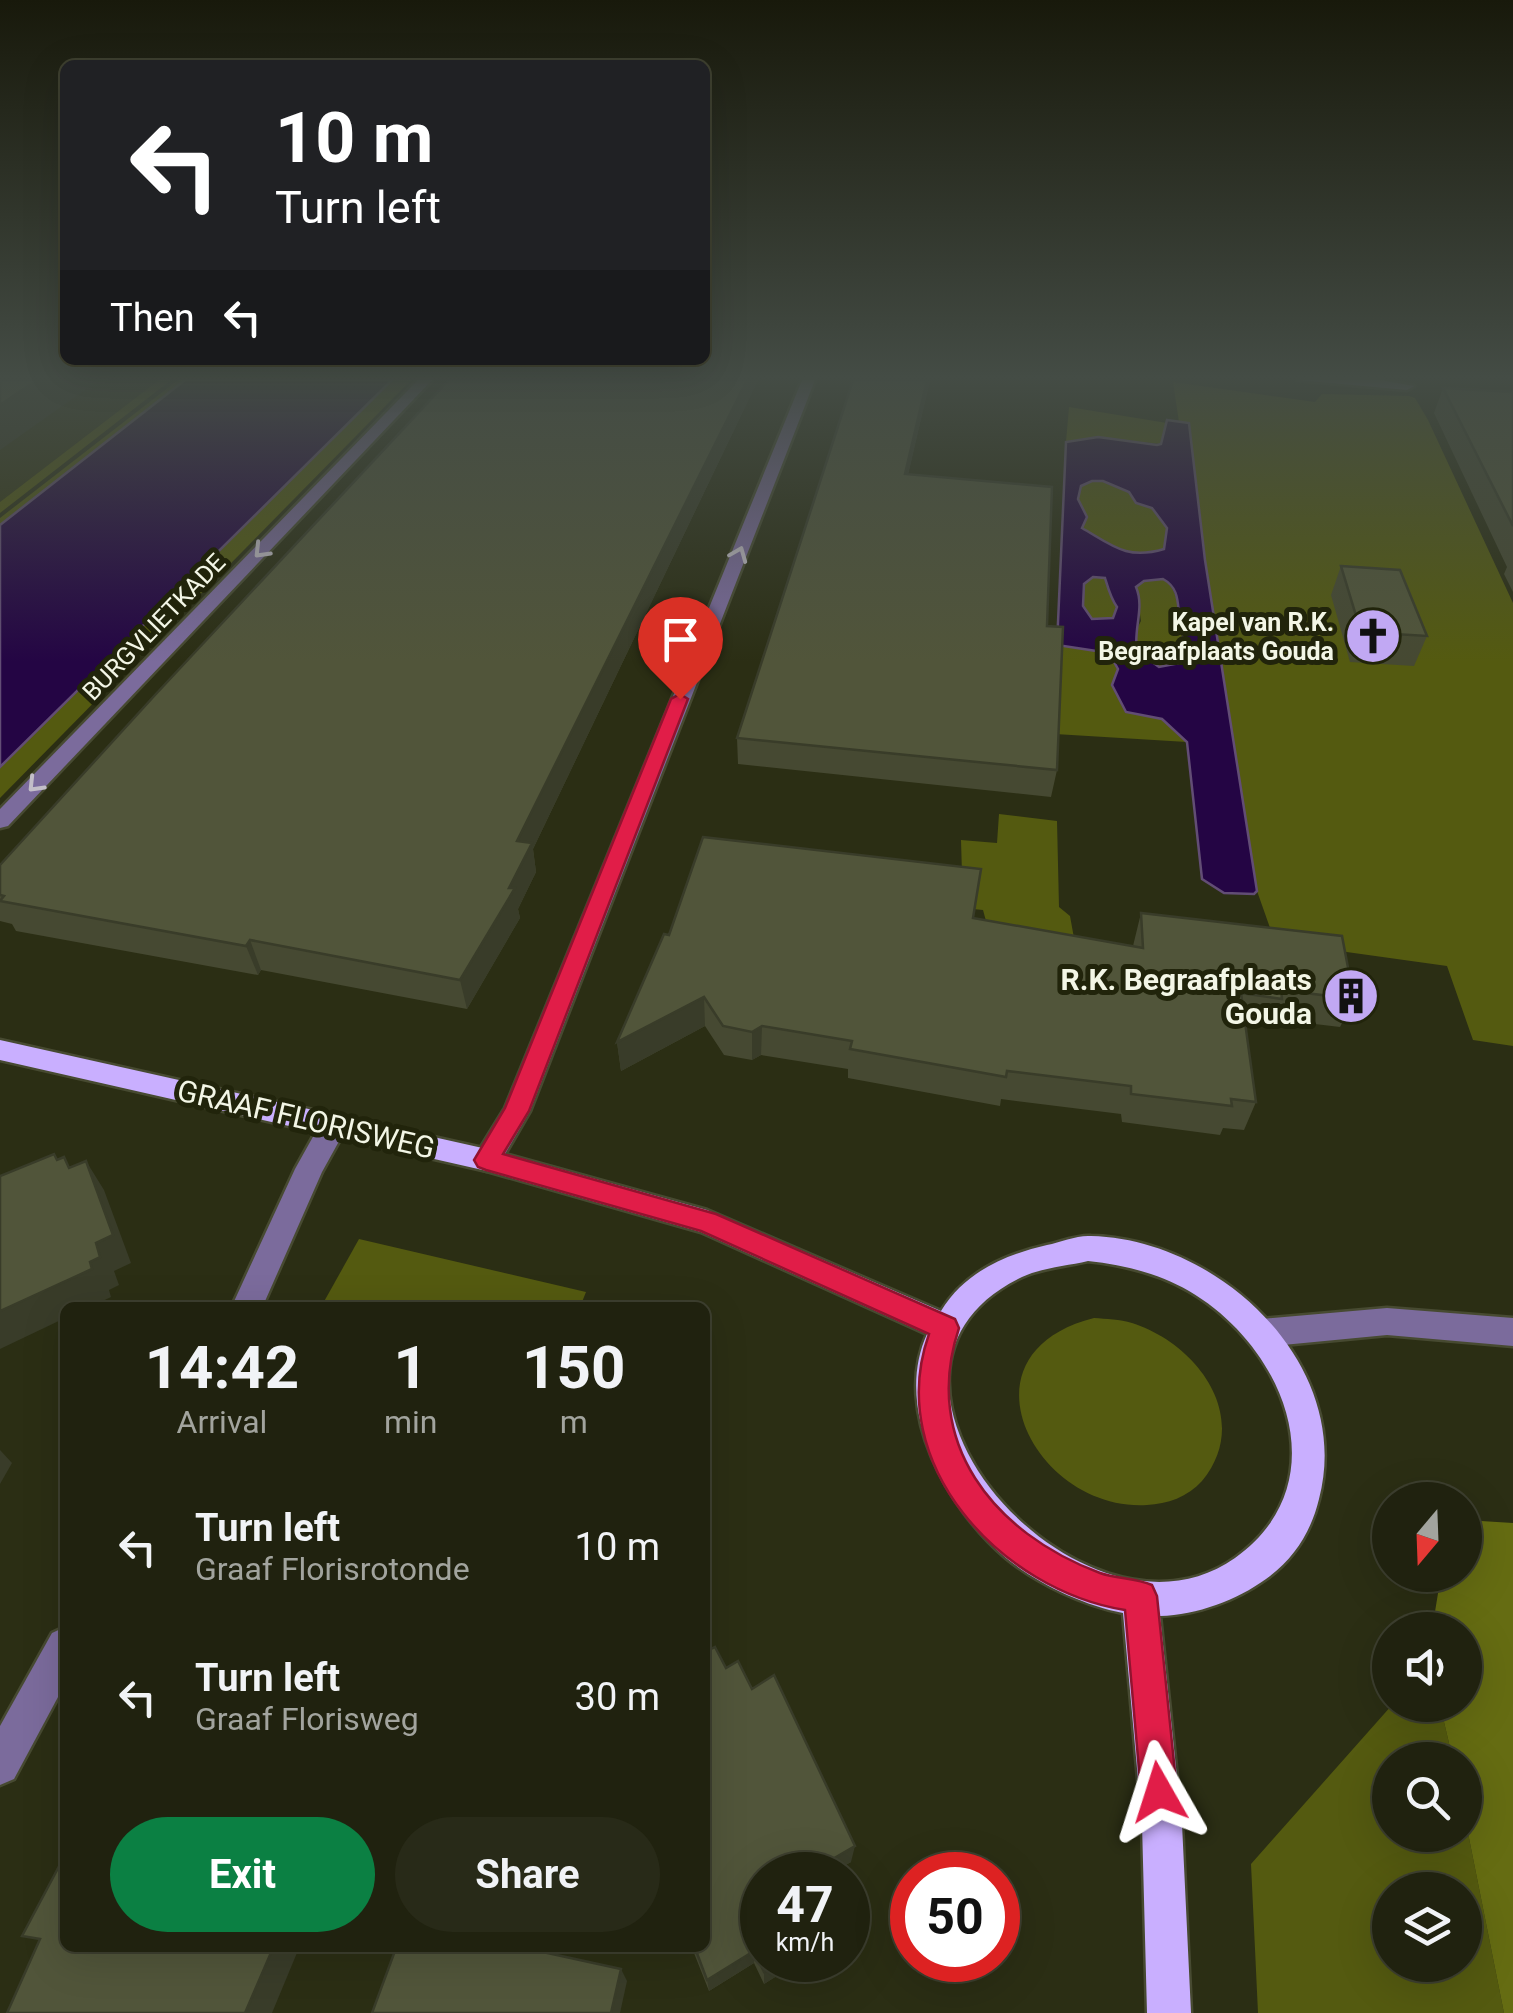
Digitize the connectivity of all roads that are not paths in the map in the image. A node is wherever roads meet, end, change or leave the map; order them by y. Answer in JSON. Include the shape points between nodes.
{"nodes":[{"id":1,"x":335,"y":474,"type":"edge"},
{"id":2,"x":771,"y":474,"type":"edge"},
{"id":3,"x":0,"y":821,"type":"edge"},
{"id":4,"x":0,"y":1050,"type":"edge"},
{"id":5,"x":334,"y":1125,"type":"junction"},
{"id":6,"x":486,"y":1160,"type":"junction"},
{"id":7,"x":249,"y":1302,"type":"edge"},
{"id":8,"x":945,"y":1328,"type":"junction"},
{"id":9,"x":1513,"y":1332,"type":"edge"},
{"id":10,"x":1262,"y":1333,"type":"junction"},
{"id":11,"x":1140,"y":1596,"type":"junction"},
{"id":12,"x":60,"y":1655,"type":"edge"},
{"id":13,"x":0,"y":1764,"type":"edge"},
{"id":14,"x":1169,"y":2013,"type":"edge"}],
"edges":[{"from":1,"to":3,"type":"street","name":"BURGVLIETKADE","one_way":true},
{"from":6,"to":2,"type":"street","one_way":true,"via":[[516,1111]]},
{"from":4,"to":5,"type":"main road","name":"GRAAF FLORISWEG"},
{"from":5,"to":6,"type":"main road","name":"GRAAF FLORISWEG"},
{"from":5,"to":7,"type":"street"},
{"from":6,"to":8,"type":"main road","name":"GRAAF FLORISWEG","via":[[707,1222]]},
{"from":8,"to":10,"type":"main road","via":[[964,1299],[1018,1260],[1088,1248],[1163,1263],[1233,1304]]},
{"from":8,"to":11,"type":"main road","via":[[934,1372],[935,1422],[965,1492],[1023,1552],[1099,1590]]},
{"from":9,"to":10,"type":"street","via":[[1383,1319]]},
{"from":10,"to":11,"type":"main road","via":[[1282,1358],[1307,1419],[1310,1480],[1302,1509],[1287,1537],[1241,1578],[1210,1591]]},
{"from":11,"to":14,"type":"main road","via":[[1162,1824]]},
{"from":12,"to":13,"type":"street"}]}
